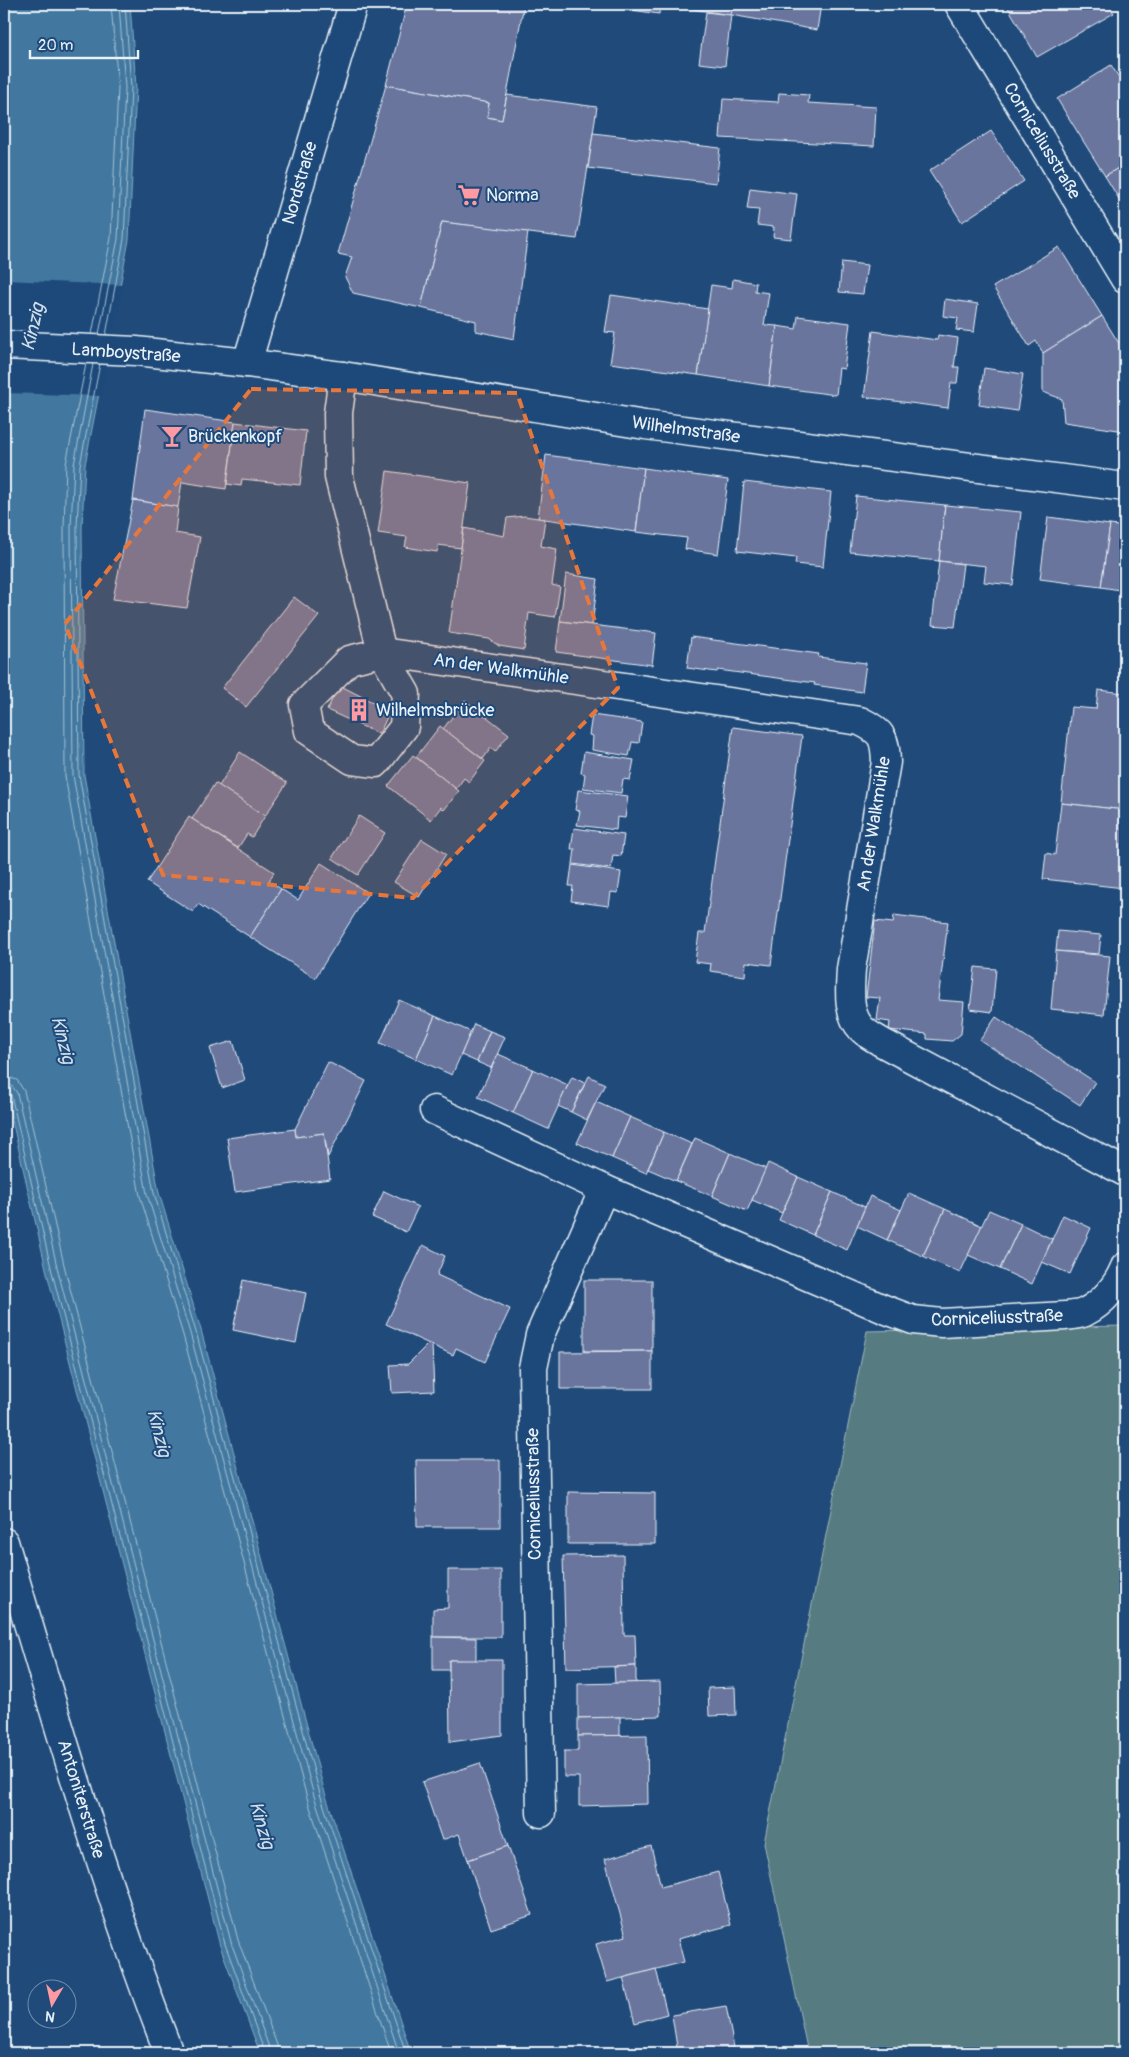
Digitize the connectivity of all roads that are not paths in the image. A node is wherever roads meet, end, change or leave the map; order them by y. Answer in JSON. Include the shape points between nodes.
{"nodes":[{"id":1,"x":353,"y":4,"type":"edge"},
{"id":2,"x":958,"y":4,"type":"edge"},
{"id":3,"x":1125,"y":279,"type":"edge"},
{"id":4,"x":4,"y":345,"type":"edge"},
{"id":5,"x":247,"y":363,"type":"junction"},
{"id":6,"x":343,"y":376,"type":"junction"},
{"id":7,"x":1125,"y":487,"type":"edge"},
{"id":8,"x":434,"y":1110,"type":"dead end"},
{"id":9,"x":1125,"y":1172,"type":"edge"},
{"id":10,"x":604,"y":1189,"type":"junction"},
{"id":11,"x":1125,"y":1267,"type":"edge"},
{"id":12,"x":4,"y":1542,"type":"edge"},
{"id":13,"x":541,"y":1813,"type":"dead end"},
{"id":14,"x":169,"y":2053,"type":"edge"}],
"edges":[{"from":1,"to":5,"type":"street","name":"Nordstraße"},
{"from":2,"to":3,"type":"street","name":"Corniceliusstraße"},
{"from":4,"to":5,"type":"street","name":"Lamboystraße","via":[[136,351]]},
{"from":5,"to":6,"type":"street","name":"Wilhelmstraße"},
{"from":6,"to":7,"type":"street","name":"Wilhelmstraße","via":[[645,425]]},
{"from":6,"to":9,"type":"street","name":"An der Walkmühle","via":[[338,413],[340,477],[382,652],[860,721],[876,729],[885,742],[886,762],[851,969],[853,1016],[861,1029],[881,1042]]},
{"from":8,"to":10,"type":"street","name":"Corniceliusstraße"},
{"from":10,"to":11,"type":"street","name":"Corniceliusstraße","via":[[913,1320],[942,1323],[1084,1313],[1115,1286]]},
{"from":10,"to":13,"type":"street","name":"Corniceliusstraße","via":[[540,1335],[533,1368]]},
{"from":12,"to":14,"type":"street","name":"Antoniterstraße","via":[[83,1809],[137,1971]]}]}
